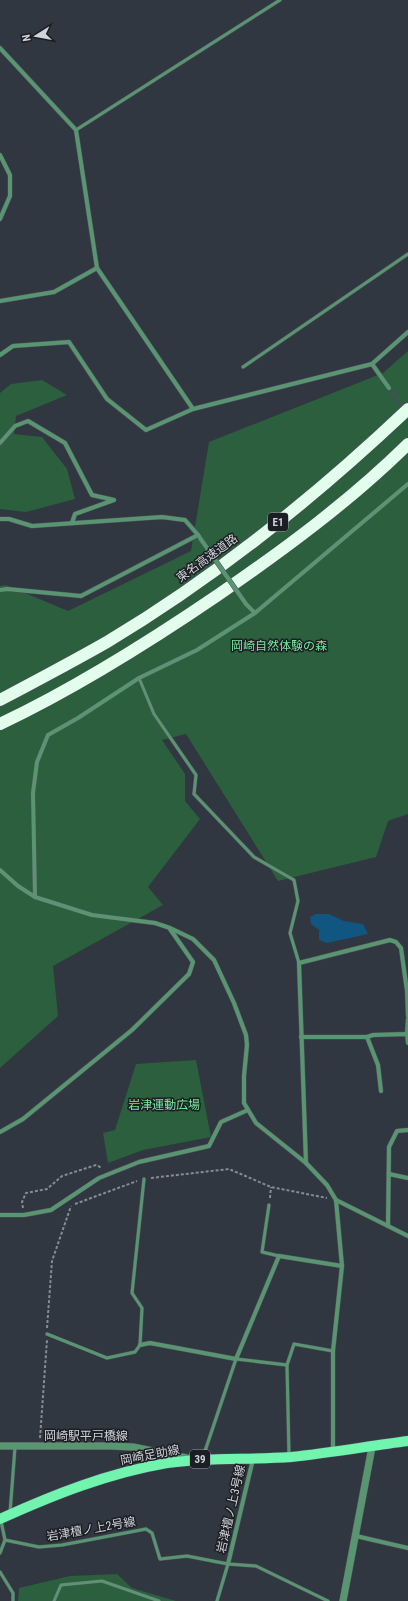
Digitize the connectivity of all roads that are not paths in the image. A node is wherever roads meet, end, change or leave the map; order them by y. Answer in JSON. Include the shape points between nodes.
{"nodes":[{"id":1,"x":280,"y":0,"type":"edge"},
{"id":2,"x":0,"y":48,"type":"edge"},
{"id":3,"x":76,"y":130,"type":"junction"},
{"id":4,"x":0,"y":154,"type":"edge"},
{"id":5,"x":0,"y":219,"type":"edge"},
{"id":6,"x":408,"y":254,"type":"edge"},
{"id":7,"x":97,"y":268,"type":"junction"},
{"id":8,"x":0,"y":301,"type":"edge"},
{"id":9,"x":408,"y":332,"type":"edge"},
{"id":10,"x":0,"y":355,"type":"edge"},
{"id":11,"x":372,"y":364,"type":"junction"},
{"id":12,"x":243,"y":367,"type":"dead end"},
{"id":13,"x":389,"y":388,"type":"tunnel mouth"},
{"id":14,"x":408,"y":408,"type":"edge"},
{"id":15,"x":193,"y":409,"type":"junction"},
{"id":16,"x":0,"y":442,"type":"edge"},
{"id":17,"x":408,"y":444,"type":"edge"},
{"id":18,"x":408,"y":484,"type":"edge"},
{"id":19,"x":0,"y":519,"type":"edge"},
{"id":20,"x":72,"y":523,"type":"junction"},
{"id":21,"x":199,"y":537,"type":"junction"},
{"id":22,"x":0,"y":590,"type":"edge"},
{"id":23,"x":255,"y":613,"type":"junction"},
{"id":24,"x":139,"y":678,"type":"junction"},
{"id":25,"x":0,"y":700,"type":"edge"},
{"id":26,"x":0,"y":724,"type":"edge"},
{"id":27,"x":0,"y":870,"type":"edge"},
{"id":28,"x":35,"y":896,"type":"junction"},
{"id":29,"x":170,"y":928,"type":"junction"},
{"id":30,"x":299,"y":963,"type":"junction"},
{"id":31,"x":408,"y":1018,"type":"edge"},
{"id":32,"x":406,"y":1034,"type":"junction"},
{"id":33,"x":302,"y":1037,"type":"junction"},
{"id":34,"x":367,"y":1037,"type":"junction"},
{"id":35,"x":408,"y":1043,"type":"edge"},
{"id":36,"x":381,"y":1091,"type":"dead end"},
{"id":37,"x":248,"y":1110,"type":"junction"},
{"id":38,"x":408,"y":1130,"type":"edge"},
{"id":39,"x":0,"y":1132,"type":"edge"},
{"id":40,"x":306,"y":1163,"type":"junction"},
{"id":41,"x":389,"y":1174,"type":"junction"},
{"id":42,"x":408,"y":1178,"type":"edge"},
{"id":43,"x":144,"y":1179,"type":"dead end"},
{"id":44,"x":336,"y":1200,"type":"junction"},
{"id":45,"x":269,"y":1205,"type":"road end"},
{"id":46,"x":0,"y":1215,"type":"edge"},
{"id":47,"x":388,"y":1226,"type":"junction"},
{"id":48,"x":408,"y":1236,"type":"edge"},
{"id":49,"x":278,"y":1256,"type":"junction"},
{"id":50,"x":342,"y":1266,"type":"junction"},
{"id":51,"x":47,"y":1334,"type":"dead end"},
{"id":52,"x":140,"y":1344,"type":"junction"},
{"id":53,"x":334,"y":1351,"type":"junction"},
{"id":54,"x":236,"y":1360,"type":"junction"},
{"id":55,"x":287,"y":1365,"type":"junction"},
{"id":56,"x":408,"y":1440,"type":"edge"},
{"id":57,"x":0,"y":1446,"type":"edge"},
{"id":58,"x":15,"y":1447,"type":"junction"},
{"id":59,"x":372,"y":1447,"type":"junction"},
{"id":60,"x":333,"y":1452,"type":"junction"},
{"id":61,"x":289,"y":1457,"type":"junction"},
{"id":62,"x":253,"y":1458,"type":"junction"},
{"id":63,"x":198,"y":1459,"type":"junction"},
{"id":64,"x":3,"y":1518,"type":"edge"},
{"id":65,"x":356,"y":1536,"type":"junction"},
{"id":66,"x":4,"y":1540,"type":"junction"},
{"id":67,"x":408,"y":1548,"type":"edge"},
{"id":68,"x":0,"y":1553,"type":"edge"},
{"id":69,"x":228,"y":1564,"type":"junction"},
{"id":70,"x":0,"y":1572,"type":"edge"},
{"id":71,"x":12,"y":1601,"type":"edge"},
{"id":72,"x":54,"y":1601,"type":"edge"},
{"id":73,"x":158,"y":1601,"type":"edge"},
{"id":74,"x":216,"y":1601,"type":"edge"},
{"id":75,"x":328,"y":1601,"type":"edge"},
{"id":76,"x":342,"y":1601,"type":"edge"}],
"edges":[{"from":1,"to":3,"type":"lane"},
{"from":2,"to":3,"type":"street"},
{"from":3,"to":7,"type":"street"},
{"from":4,"to":5,"type":"street","via":[[10,176],[10,196]]},
{"from":6,"to":12,"type":"lane"},
{"from":7,"to":8,"type":"street","via":[[54,292]]},
{"from":7,"to":15,"type":"street"},
{"from":9,"to":11,"type":"street"},
{"from":10,"to":15,"type":"street","via":[[13,346],[69,342],[107,399],[146,430]]},
{"from":11,"to":13,"type":"street"},
{"from":11,"to":15,"type":"street"},
{"from":14,"to":25,"type":"highway","name":"東名高速道路","number":"E1","via":[[306,500],[240,552],[138,622]]},
{"from":16,"to":20,"type":"street","via":[[14,426],[28,422],[65,443],[92,495],[114,500],[75,514]]},
{"from":17,"to":26,"type":"highway","number":"E1","via":[[323,520],[254,570],[152,639]]},
{"from":18,"to":23,"type":"street"},
{"from":19,"to":20,"type":"street","via":[[32,526]]},
{"from":20,"to":21,"type":"street","via":[[162,517],[185,520]]},
{"from":21,"to":22,"type":"street","via":[[80,596]]},
{"from":21,"to":23,"type":"street","bridge":true},
{"from":23,"to":24,"type":"street","via":[[197,650]]},
{"from":24,"to":28,"type":"street","via":[[78,718],[48,734],[37,762],[33,793]]},
{"from":24,"to":30,"type":"lane","via":[[154,714],[196,775],[194,794],[254,857],[294,880],[298,901],[290,933]]},
{"from":27,"to":28,"type":"street","via":[[18,886]]},
{"from":28,"to":29,"type":"street","via":[[92,915],[155,923]]},
{"from":29,"to":37,"type":"street","via":[[193,939],[214,960],[234,1003],[246,1035],[244,1103]]},
{"from":29,"to":39,"type":"street","via":[[193,962],[189,974],[132,1030],[23,1118]]},
{"from":30,"to":31,"type":"street","via":[[390,940],[396,942],[401,948]]},
{"from":30,"to":33,"type":"street"},
{"from":31,"to":32,"type":"street"},
{"from":32,"to":34,"type":"street"},
{"from":32,"to":35,"type":"street"},
{"from":33,"to":34,"type":"street"},
{"from":33,"to":40,"type":"street"},
{"from":34,"to":36,"type":"street","via":[[378,1065]]},
{"from":37,"to":40,"type":"street","via":[[256,1123]]},
{"from":37,"to":46,"type":"street","via":[[220,1122],[209,1146],[139,1162],[113,1172],[99,1178],[51,1210],[24,1215]]},
{"from":38,"to":41,"type":"street","via":[[397,1131],[389,1147]]},
{"from":40,"to":44,"type":"street","via":[[327,1185]]},
{"from":41,"to":42,"type":"street"},
{"from":41,"to":47,"type":"street"},
{"from":43,"to":52,"type":"lane","via":[[132,1293],[142,1308]]},
{"from":44,"to":47,"type":"street"},
{"from":44,"to":50,"type":"street"},
{"from":45,"to":49,"type":"lane","via":[[262,1252]]},
{"from":47,"to":48,"type":"street"},
{"from":49,"to":50,"type":"street"},
{"from":49,"to":54,"type":"street"},
{"from":50,"to":53,"type":"street"},
{"from":51,"to":52,"type":"lane","via":[[107,1358],[135,1352]]},
{"from":52,"to":54,"type":"street","via":[[150,1343]]},
{"from":53,"to":55,"type":"lane","via":[[294,1344]]},
{"from":53,"to":60,"type":"street"},
{"from":54,"to":55,"type":"lane"},
{"from":54,"to":63,"type":"lane"},
{"from":55,"to":61,"type":"lane"},
{"from":56,"to":59,"type":"main road","name":"岡崎足助線","number":"39"},
{"from":57,"to":58,"type":"street","name":"岡崎駅平戸橋線"},
{"from":58,"to":63,"type":"street","name":"岡崎駅平戸橋線","via":[[133,1447]]},
{"from":58,"to":64,"type":"lane"},
{"from":59,"to":60,"type":"main road","name":"岡崎足助線","number":"39"},
{"from":59,"to":65,"type":"street"},
{"from":60,"to":61,"type":"main road","name":"岡崎足助線","number":"39"},
{"from":61,"to":62,"type":"main road","name":"岡崎足助線","number":"39"},
{"from":62,"to":63,"type":"main road","name":"岡崎足助線","number":"39"},
{"from":62,"to":69,"type":"street","name":"岩津檀ノ上3号線"},
{"from":63,"to":64,"type":"main road","name":"岡崎足助線","number":"39","via":[[107,1477]]},
{"from":64,"to":66,"type":"lane"},
{"from":65,"to":67,"type":"street"},
{"from":65,"to":76,"type":"street"},
{"from":66,"to":68,"type":"lane"},
{"from":66,"to":69,"type":"lane","name":"岩津檀ノ上2号線","via":[[39,1547],[146,1529],[152,1533],[160,1559],[186,1556]]},
{"from":69,"to":74,"type":"lane"},
{"from":69,"to":75,"type":"lane","via":[[256,1566]]},
{"from":70,"to":71,"type":"lane","via":[[13,1593]]},
{"from":72,"to":73,"type":"lane","via":[[61,1585],[102,1581]]}]}
